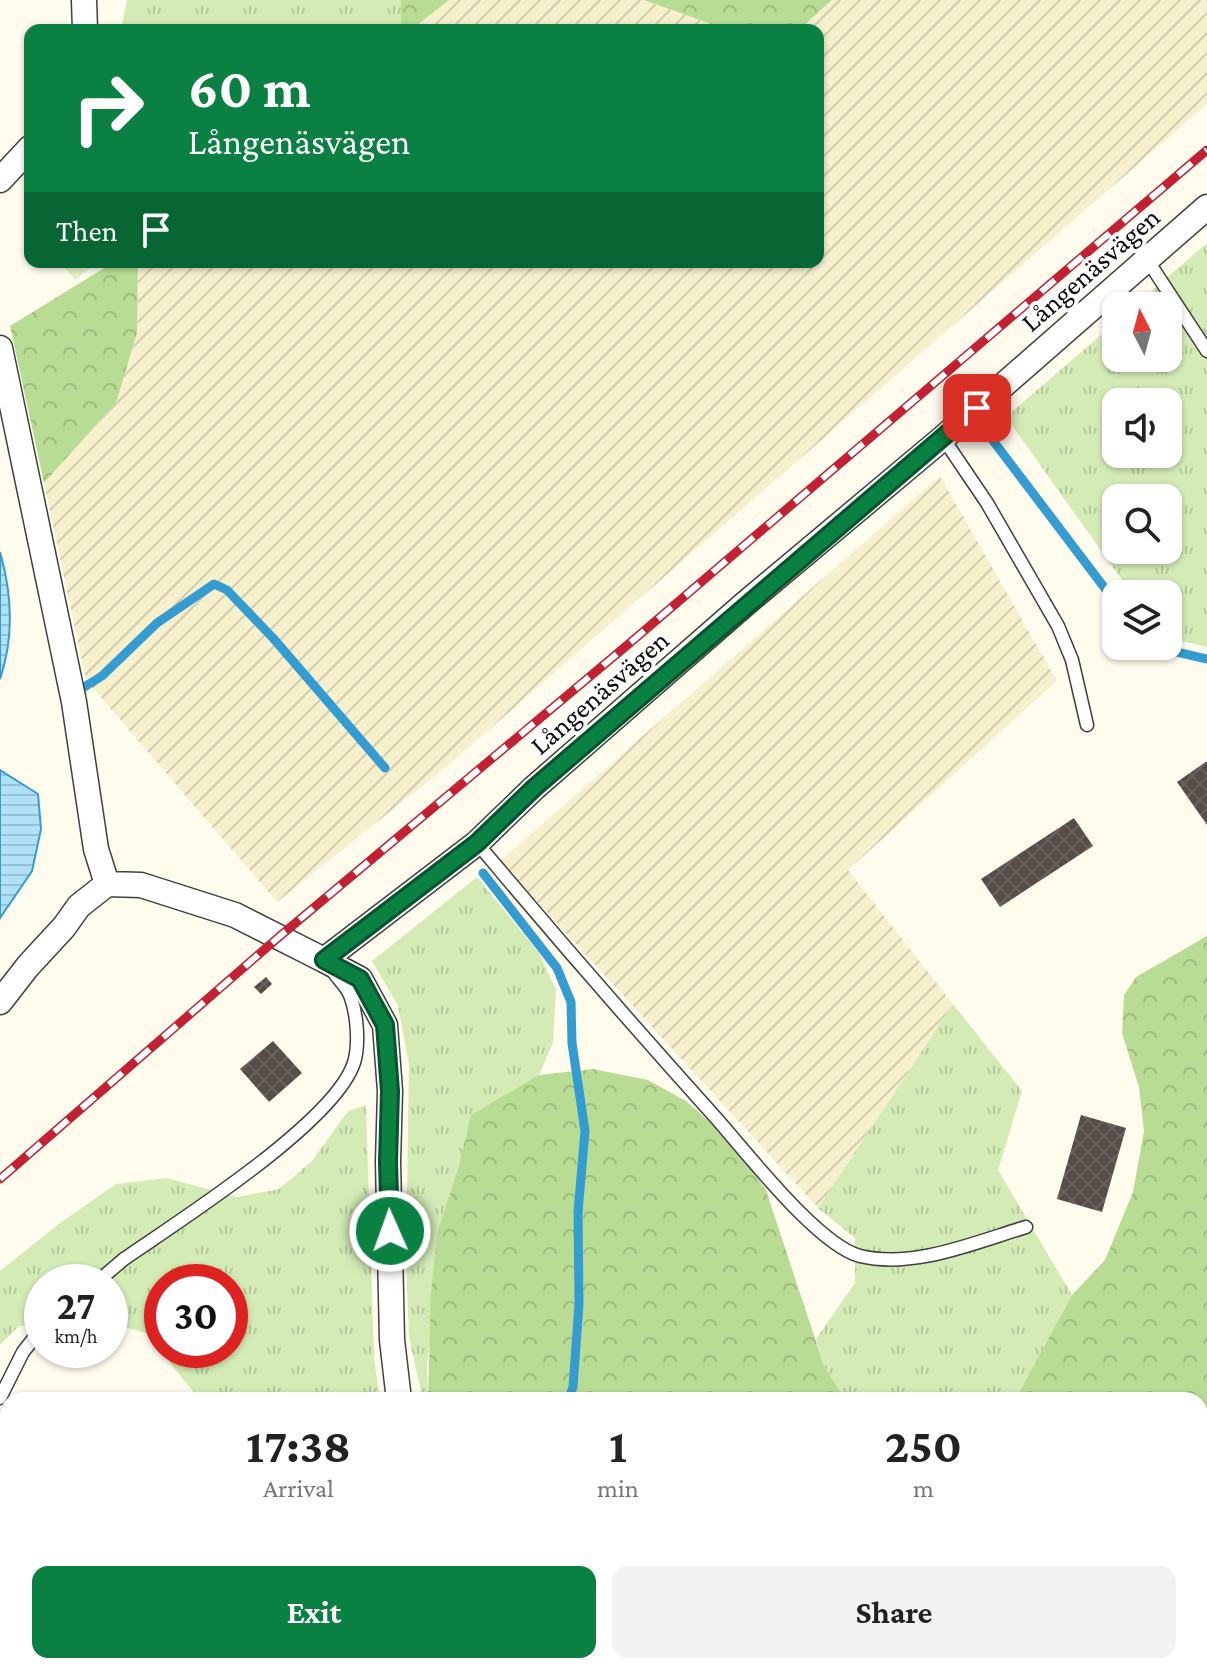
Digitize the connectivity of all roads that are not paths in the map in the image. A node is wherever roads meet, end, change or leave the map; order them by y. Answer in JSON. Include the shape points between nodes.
{"nodes":[{"id":1,"x":84,"y":0,"type":"edge"},
{"id":2,"x":85,"y":24,"type":"edge"},
{"id":3,"x":24,"y":154,"type":"edge"},
{"id":4,"x":0,"y":180,"type":"edge"},
{"id":5,"x":1207,"y":207,"type":"edge"},
{"id":6,"x":1148,"y":261,"type":"junction"},
{"id":7,"x":0,"y":348,"type":"edge"},
{"id":8,"x":1207,"y":351,"type":"edge"},
{"id":9,"x":943,"y":438,"type":"junction"},
{"id":10,"x":1087,"y":725,"type":"dead end"},
{"id":11,"x":477,"y":843,"type":"junction"},
{"id":12,"x":107,"y":884,"type":"junction"},
{"id":13,"x":324,"y":960,"type":"junction"},
{"id":14,"x":0,"y":1002,"type":"edge"},
{"id":15,"x":1026,"y":1227,"type":"dead end"},
{"id":16,"x":118,"y":1264,"type":"edge"},
{"id":17,"x":24,"y":1351,"type":"edge"},
{"id":18,"x":3,"y":1392,"type":"edge"},
{"id":19,"x":398,"y":1392,"type":"edge"}],
"edges":[{"from":1,"to":2,"type":"street"},
{"from":3,"to":4,"type":"street"},
{"from":5,"to":6,"type":"street","name":"Långenäsvägen"},
{"from":6,"to":8,"type":"lane"},
{"from":6,"to":9,"type":"street","name":"Långenäsvägen"},
{"from":7,"to":12,"type":"street"},
{"from":9,"to":10,"type":"lane","via":[[1058,626]]},
{"from":9,"to":11,"type":"street","name":"Långenäsvägen","via":[[723,623]]},
{"from":11,"to":13,"type":"street","name":"Långenäsvägen"},
{"from":11,"to":15,"type":"lane","via":[[580,966],[836,1245],[859,1256],[902,1258]]},
{"from":12,"to":13,"type":"street","via":[[141,885],[220,909]]},
{"from":12,"to":14,"type":"street","via":[[79,906]]},
{"from":13,"to":16,"type":"lane","via":[[351,996],[356,1034],[354,1061],[337,1092],[295,1136]]},
{"from":13,"to":19,"type":"street","via":[[360,979],[385,1025],[392,1340]]},
{"from":17,"to":18,"type":"lane"}]}
